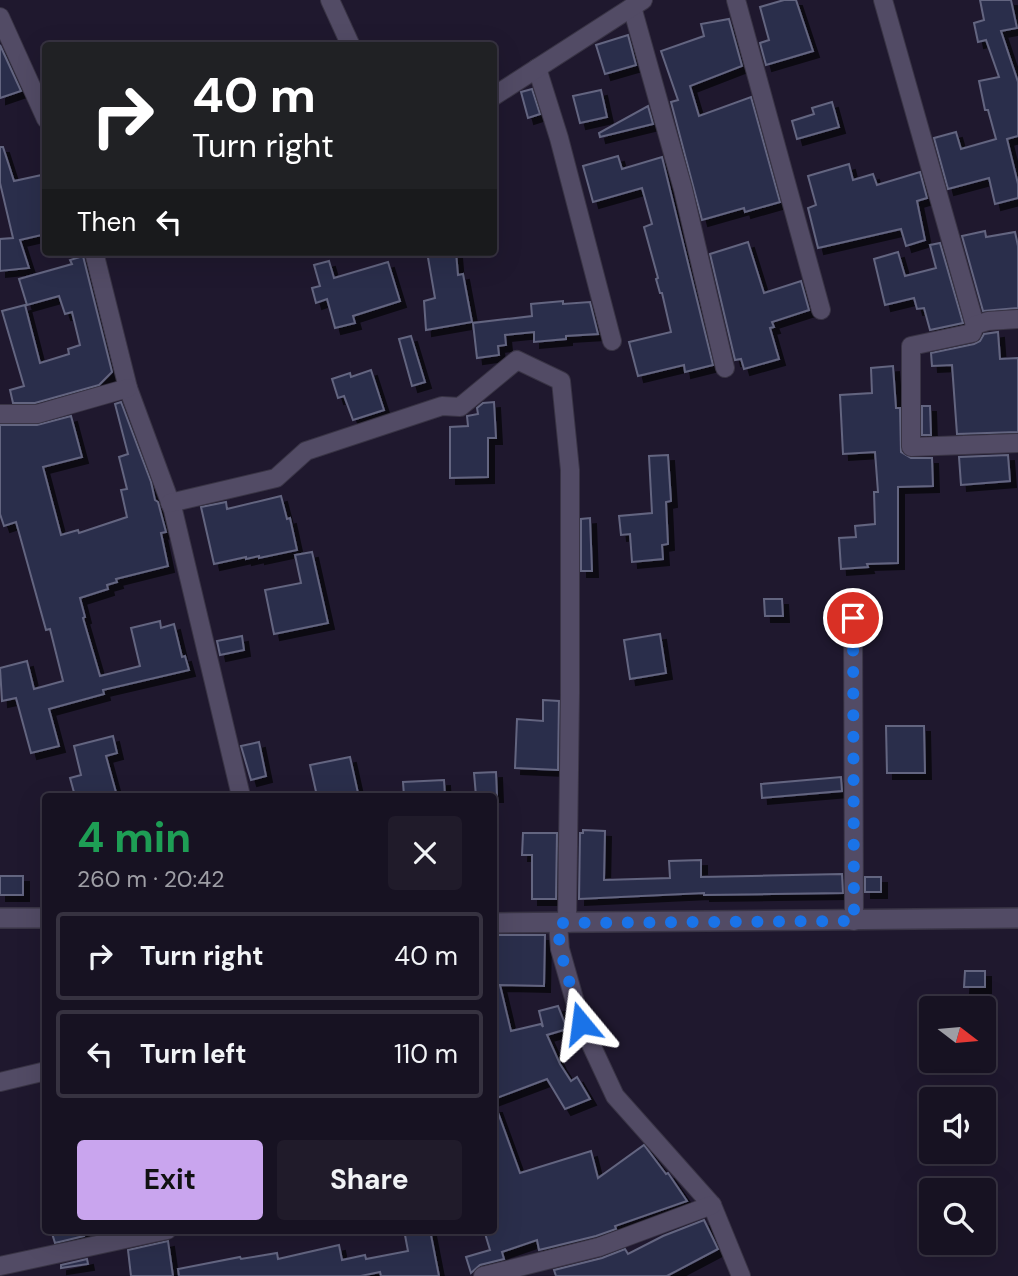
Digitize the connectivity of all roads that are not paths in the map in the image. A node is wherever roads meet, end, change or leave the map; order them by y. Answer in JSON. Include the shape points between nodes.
{"nodes":[{"id":1,"x":330,"y":0,"type":"edge"},
{"id":2,"x":736,"y":0,"type":"edge"},
{"id":3,"x":883,"y":0,"type":"edge"},
{"id":4,"x":638,"y":4,"type":"edge"},
{"id":5,"x":0,"y":17,"type":"edge"},
{"id":6,"x":349,"y":42,"type":"edge"},
{"id":7,"x":537,"y":68,"type":"junction"},
{"id":8,"x":497,"y":94,"type":"edge"},
{"id":9,"x":42,"y":110,"type":"edge"},
{"id":10,"x":95,"y":256,"type":"edge"},
{"id":11,"x":821,"y":310,"type":"dead end"},
{"id":12,"x":1018,"y":319,"type":"edge"},
{"id":13,"x":975,"y":326,"type":"junction"},
{"id":14,"x":612,"y":341,"type":"dead end"},
{"id":15,"x":724,"y":368,"type":"dead end"},
{"id":16,"x":128,"y":388,"type":"junction"},
{"id":17,"x":0,"y":414,"type":"edge"},
{"id":18,"x":1018,"y":443,"type":"edge"},
{"id":19,"x":170,"y":503,"type":"junction"},
{"id":20,"x":853,"y":618,"type":"dead end"},
{"id":21,"x":240,"y":793,"type":"edge"},
{"id":22,"x":0,"y":918,"type":"edge"},
{"id":23,"x":42,"y":918,"type":"edge"},
{"id":24,"x":1018,"y":918,"type":"edge"},
{"id":25,"x":854,"y":921,"type":"junction"},
{"id":26,"x":497,"y":923,"type":"edge"},
{"id":27,"x":562,"y":923,"type":"junction"},
{"id":28,"x":42,"y":1072,"type":"edge"},
{"id":29,"x":0,"y":1082,"type":"edge"},
{"id":30,"x":712,"y":1205,"type":"junction"},
{"id":31,"x":148,"y":1234,"type":"edge"},
{"id":32,"x":0,"y":1266,"type":"edge"},
{"id":33,"x":484,"y":1276,"type":"edge"},
{"id":34,"x":741,"y":1276,"type":"edge"}],
"edges":[{"from":1,"to":6,"type":"street"},
{"from":2,"to":11,"type":"street"},
{"from":3,"to":13,"type":"street"},
{"from":4,"to":7,"type":"street"},
{"from":4,"to":15,"type":"street"},
{"from":5,"to":9,"type":"street"},
{"from":7,"to":8,"type":"street"},
{"from":7,"to":14,"type":"street"},
{"from":10,"to":16,"type":"street"},
{"from":12,"to":13,"type":"street"},
{"from":13,"to":18,"type":"street","via":[[972,333],[911,346],[911,447]]},
{"from":16,"to":17,"type":"street","via":[[37,414]]},
{"from":16,"to":19,"type":"street"},
{"from":19,"to":21,"type":"street"},
{"from":19,"to":27,"type":"street","via":[[276,478],[306,451],[442,406],[460,407],[517,360],[561,381],[570,470],[570,694]]},
{"from":20,"to":25,"type":"street"},
{"from":22,"to":23,"type":"street"},
{"from":24,"to":25,"type":"street"},
{"from":25,"to":27,"type":"street"},
{"from":26,"to":27,"type":"street"},
{"from":27,"to":30,"type":"street","via":[[560,949],[581,1023],[615,1096]]},
{"from":28,"to":29,"type":"street"},
{"from":30,"to":33,"type":"street","via":[[599,1247]]},
{"from":30,"to":34,"type":"street"},
{"from":31,"to":32,"type":"street"}]}
